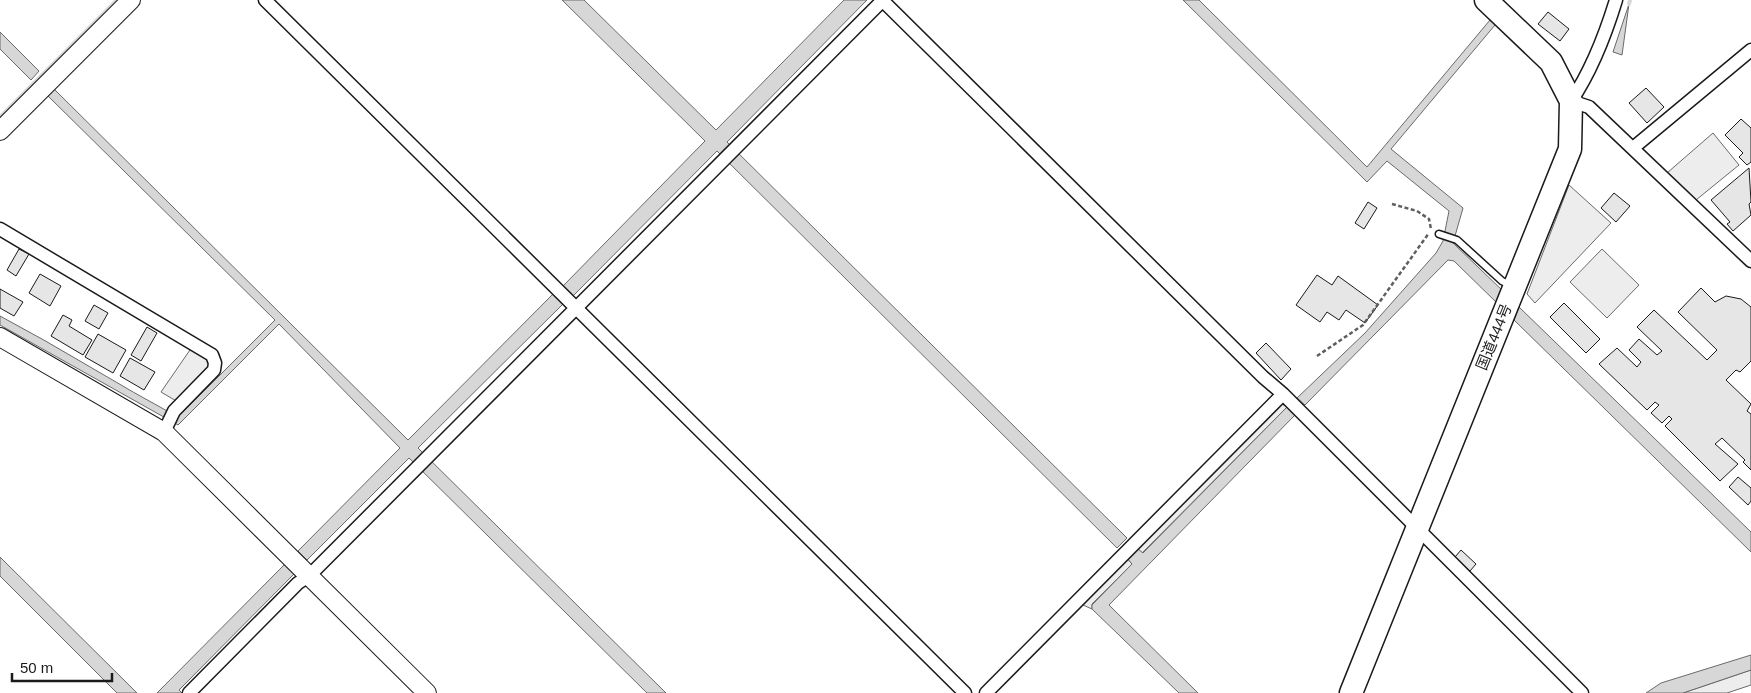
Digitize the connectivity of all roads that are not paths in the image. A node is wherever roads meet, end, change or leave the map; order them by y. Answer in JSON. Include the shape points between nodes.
{"nodes":[{"id":1,"x":131,"y":0,"type":"edge"},
{"id":2,"x":265,"y":0,"type":"edge"},
{"id":3,"x":882,"y":0,"type":"edge"},
{"id":4,"x":1486,"y":0,"type":"edge"},
{"id":5,"x":1616,"y":0,"type":"edge"},
{"id":6,"x":1751,"y":50,"type":"edge"},
{"id":7,"x":1571,"y":101,"type":"junction"},
{"id":8,"x":0,"y":131,"type":"edge"},
{"id":9,"x":1633,"y":148,"type":"junction"},
{"id":10,"x":0,"y":229,"type":"edge"},
{"id":11,"x":1439,"y":234,"type":"dead end"},
{"id":12,"x":1751,"y":261,"type":"edge"},
{"id":13,"x":1514,"y":288,"type":"junction"},
{"id":14,"x":576,"y":308,"type":"junction"},
{"id":15,"x":0,"y":338,"type":"edge"},
{"id":16,"x":1283,"y":394,"type":"junction"},
{"id":17,"x":169,"y":422,"type":"junction"},
{"id":18,"x":1418,"y":526,"type":"junction"},
{"id":19,"x":309,"y":576,"type":"junction"},
{"id":20,"x":189,"y":693,"type":"edge"},
{"id":21,"x":427,"y":693,"type":"edge"},
{"id":22,"x":965,"y":693,"type":"edge"},
{"id":23,"x":986,"y":693,"type":"edge"},
{"id":24,"x":1351,"y":693,"type":"edge"},
{"id":25,"x":1582,"y":693,"type":"edge"}],
"edges":[{"from":1,"to":8,"type":"street"},
{"from":2,"to":14,"type":"street"},
{"from":3,"to":14,"type":"street"},
{"from":3,"to":16,"type":"street"},
{"from":4,"to":7,"type":"highway","name":"国道444号","via":[[1551,62]]},
{"from":5,"to":7,"type":"street","via":[[1586,79]]},
{"from":6,"to":9,"type":"street"},
{"from":7,"to":9,"type":"street","via":[[1589,107]]},
{"from":7,"to":13,"type":"highway","name":"国道444号","via":[[1570,149]]},
{"from":9,"to":12,"type":"street"},
{"from":10,"to":17,"type":"street","via":[[212,355],[216,363],[214,370]]},
{"from":11,"to":13,"type":"lane","via":[[1457,240]]},
{"from":13,"to":18,"type":"highway","name":"国道444号"},
{"from":14,"to":19,"type":"street"},
{"from":14,"to":22,"type":"street"},
{"from":15,"to":17,"type":"street"},
{"from":16,"to":18,"type":"street"},
{"from":16,"to":23,"type":"street"},
{"from":17,"to":19,"type":"street"},
{"from":18,"to":24,"type":"highway","name":"国道444号"},
{"from":18,"to":25,"type":"street"},
{"from":19,"to":20,"type":"street","via":[[298,583]]},
{"from":19,"to":21,"type":"street"}]}
